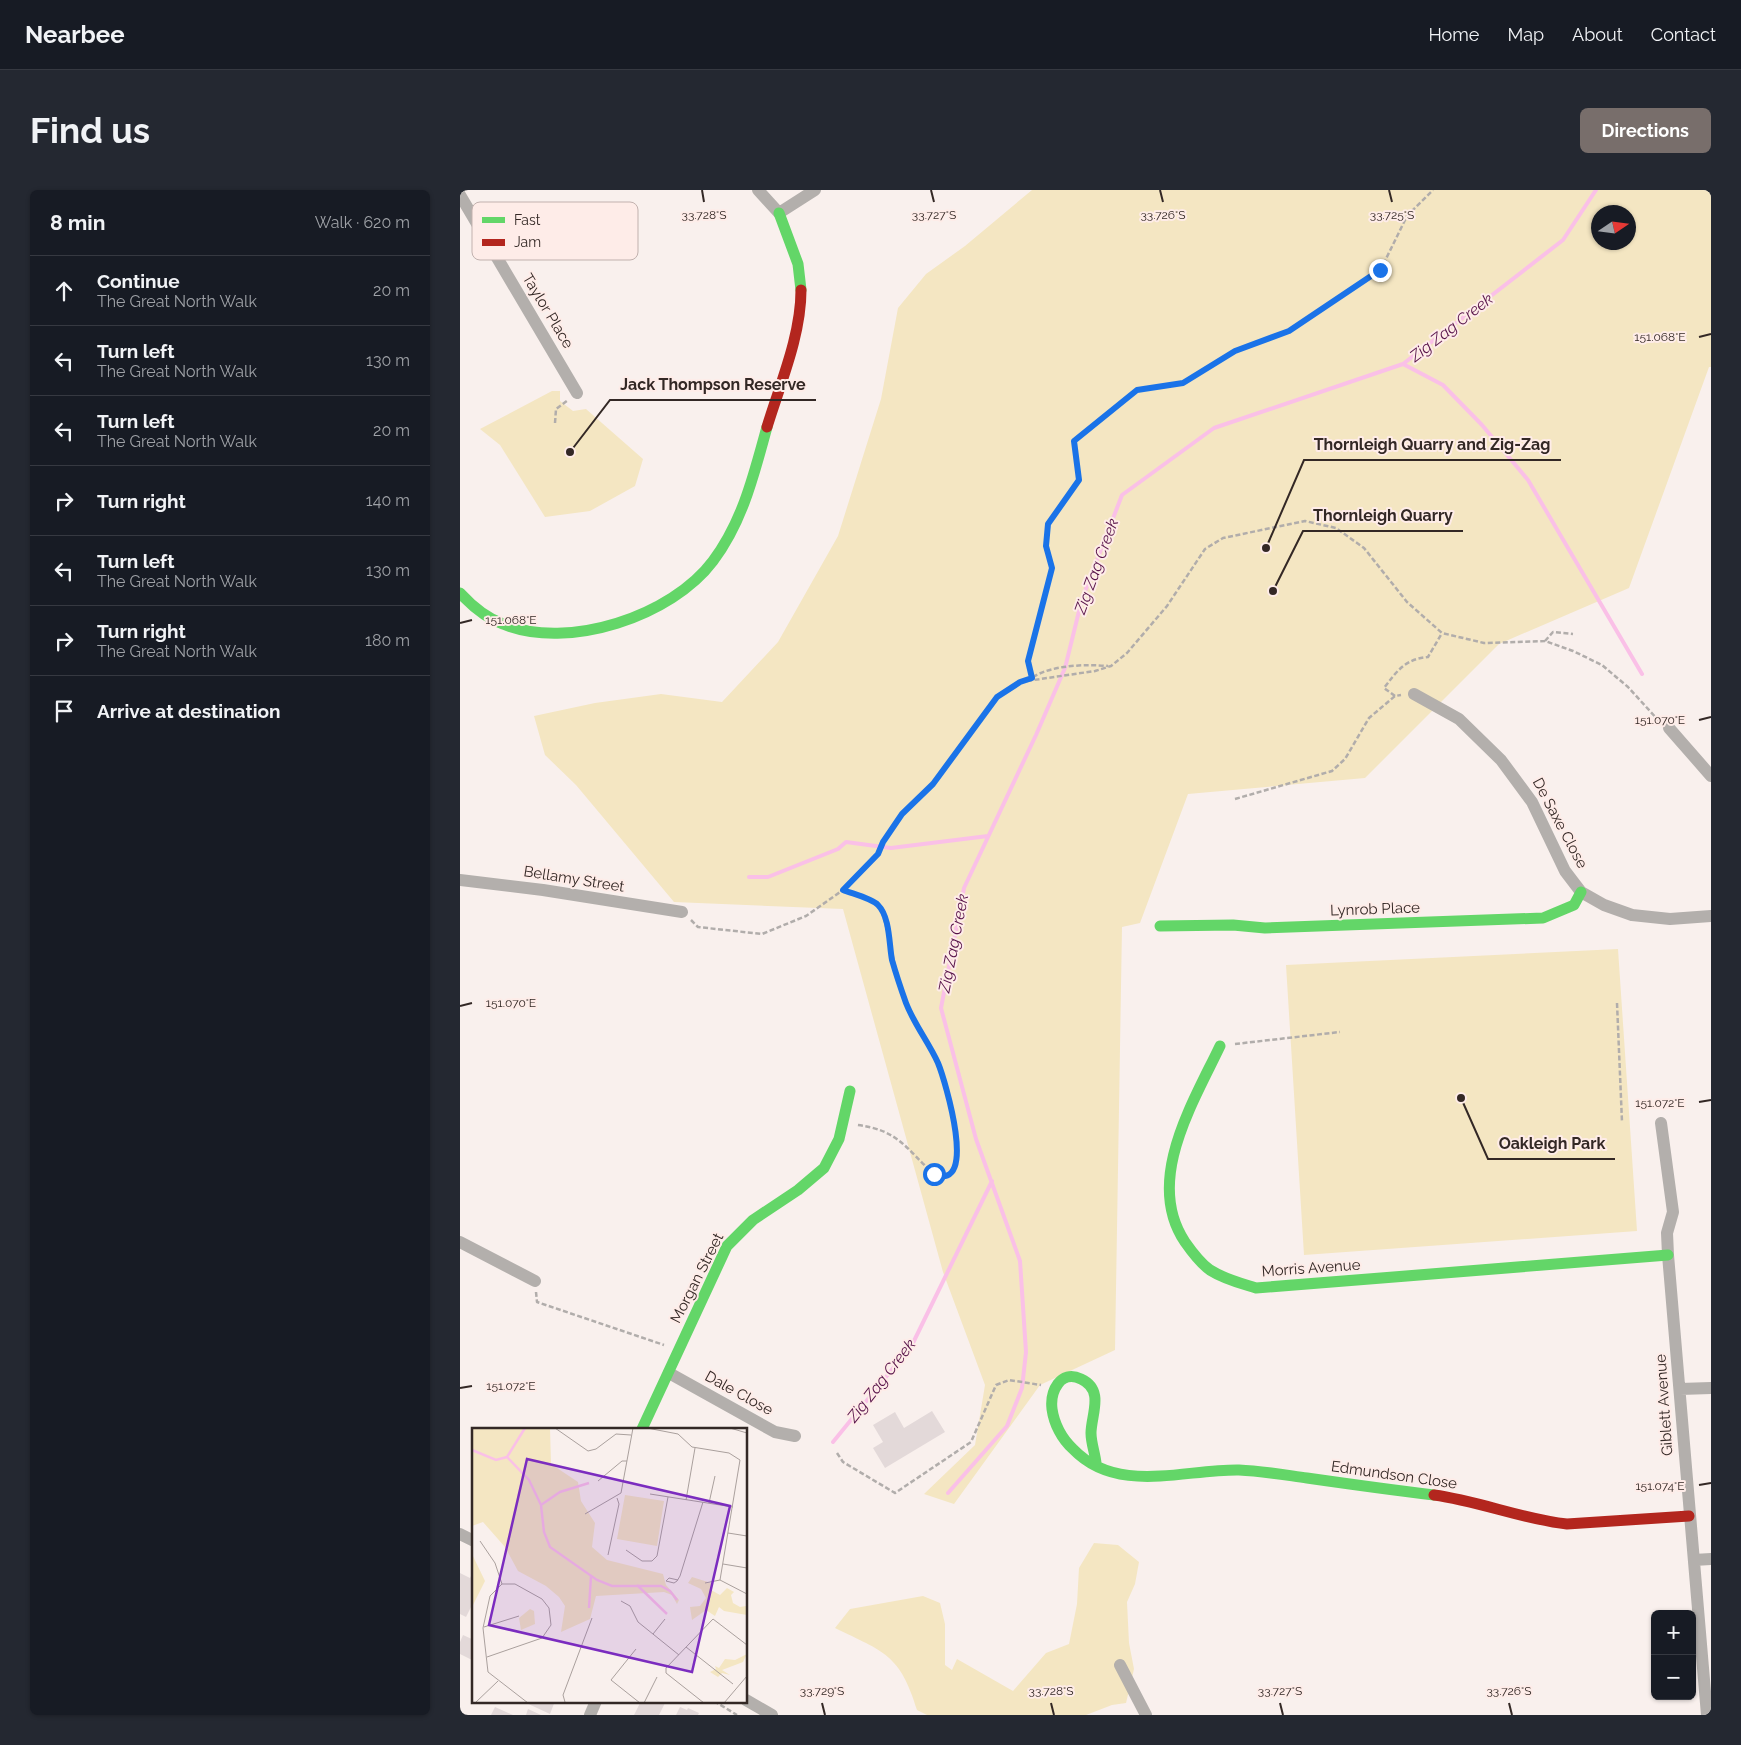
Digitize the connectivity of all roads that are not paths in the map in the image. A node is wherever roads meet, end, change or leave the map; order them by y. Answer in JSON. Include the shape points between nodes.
{"nodes":[{"id":1,"x":758,"y":190,"type":"edge"},
{"id":2,"x":815,"y":190,"type":"edge"},
{"id":3,"x":460,"y":195,"type":"edge"},
{"id":4,"x":778,"y":213,"type":"junction"},
{"id":5,"x":472,"y":215,"type":"edge"},
{"id":6,"x":498,"y":260,"type":"edge"},
{"id":7,"x":577,"y":393,"type":"dead end"},
{"id":8,"x":460,"y":593,"type":"edge"},
{"id":9,"x":1414,"y":694,"type":"road end"},
{"id":10,"x":1670,"y":728,"type":"road end"},
{"id":11,"x":1711,"y":776,"type":"edge"},
{"id":12,"x":460,"y":880,"type":"edge"},
{"id":13,"x":1581,"y":892,"type":"junction"},
{"id":14,"x":682,"y":912,"type":"road end"},
{"id":15,"x":1711,"y":916,"type":"edge"},
{"id":16,"x":1160,"y":926,"type":"dead end"},
{"id":17,"x":1220,"y":1046,"type":"road end"},
{"id":18,"x":850,"y":1091,"type":"dead end"},
{"id":19,"x":1661,"y":1123,"type":"dead end"},
{"id":20,"x":460,"y":1242,"type":"edge"},
{"id":21,"x":1668,"y":1255,"type":"junction"},
{"id":22,"x":535,"y":1281,"type":"road end"},
{"id":23,"x":669,"y":1373,"type":"junction"},
{"id":24,"x":1711,"y":1388,"type":"edge"},
{"id":25,"x":1680,"y":1389,"type":"junction"},
{"id":26,"x":642,"y":1428,"type":"edge"},
{"id":27,"x":795,"y":1436,"type":"dead end"},
{"id":28,"x":1096,"y":1463,"type":"junction"},
{"id":29,"x":1689,"y":1516,"type":"junction"},
{"id":30,"x":460,"y":1534,"type":"edge"},
{"id":31,"x":472,"y":1541,"type":"edge"},
{"id":32,"x":1711,"y":1559,"type":"edge"},
{"id":33,"x":1694,"y":1560,"type":"junction"},
{"id":34,"x":1120,"y":1665,"type":"dead end"},
{"id":35,"x":748,"y":1701,"type":"edge"},
{"id":36,"x":596,"y":1702,"type":"edge"},
{"id":37,"x":590,"y":1715,"type":"edge"},
{"id":38,"x":772,"y":1715,"type":"edge"},
{"id":39,"x":1146,"y":1715,"type":"edge"},
{"id":40,"x":1707,"y":1715,"type":"edge"}],
"edges":[{"from":1,"to":4,"type":"street"},
{"from":2,"to":4,"type":"street"},
{"from":3,"to":5,"type":"street","name":"Taylor Place"},
{"from":4,"to":8,"type":"street","via":[[798,264],[801,288],[799,315],[744,503],[736,523],[699,577],[664,602],[617,622],[578,631],[544,633],[508,627],[481,612]]},
{"from":6,"to":7,"type":"street","name":"Taylor Place"},
{"from":9,"to":13,"type":"street","name":"De Saxe Close","via":[[1459,719],[1501,760],[1532,802],[1564,871]]},
{"from":10,"to":11,"type":"street"},
{"from":12,"to":14,"type":"street","name":"Bellamy Street"},
{"from":13,"to":15,"type":"street","name":"De Saxe Close","via":[[1622,912],[1670,919]]},
{"from":13,"to":16,"type":"street","name":"Lynrob Place","via":[[1574,905],[1543,918],[1265,928]]},
{"from":17,"to":21,"type":"street","name":"Morris Avenue","via":[[1180,1131],[1169,1175],[1173,1222],[1186,1246],[1208,1269],[1229,1280],[1256,1288]]},
{"from":18,"to":23,"type":"street","name":"Morgan Street","via":[[838,1141],[828,1162],[808,1184],[738,1230],[727,1246]]},
{"from":19,"to":21,"type":"street","name":"Giblett Avenue","via":[[1673,1212],[1667,1232]]},
{"from":20,"to":22,"type":"street"},
{"from":21,"to":25,"type":"street","name":"Giblett Avenue"},
{"from":23,"to":26,"type":"street","name":"Morgan Street"},
{"from":23,"to":27,"type":"street","name":"Dale Close","via":[[775,1432]]},
{"from":24,"to":25,"type":"street"},
{"from":25,"to":29,"type":"street","name":"Giblett Avenue"},
{"from":28,"to":28,"type":"street","name":"Edmundson Close","via":[[1086,1461],[1076,1453],[1056,1423],[1052,1404],[1054,1388],[1065,1379],[1081,1377],[1091,1383],[1096,1398],[1090,1432]]},
{"from":28,"to":29,"type":"street","name":"Edmundson Close","via":[[1126,1476],[1239,1470],[1421,1493],[1462,1499],[1567,1524]]},
{"from":29,"to":33,"type":"street","name":"Giblett Avenue"},
{"from":30,"to":31,"type":"street"},
{"from":32,"to":33,"type":"street"},
{"from":33,"to":40,"type":"street","name":"Giblett Avenue"},
{"from":34,"to":39,"type":"street"},
{"from":35,"to":38,"type":"street"},
{"from":36,"to":37,"type":"street"}]}
